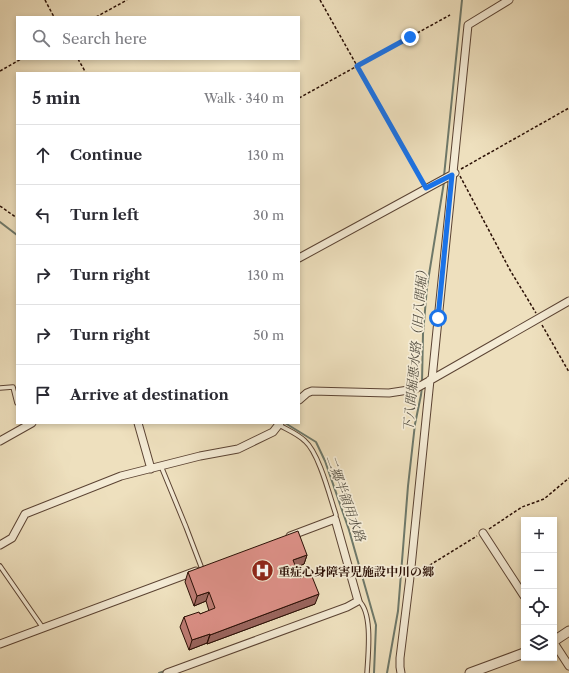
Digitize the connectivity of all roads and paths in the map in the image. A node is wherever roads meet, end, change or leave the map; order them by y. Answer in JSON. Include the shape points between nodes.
{"nodes":[{"id":1,"x":45,"y":0,"type":"edge"},
{"id":2,"x":127,"y":0,"type":"edge"},
{"id":3,"x":320,"y":0,"type":"edge"},
{"id":4,"x":509,"y":0,"type":"edge"},
{"id":5,"x":450,"y":15,"type":"dead end"},
{"id":6,"x":53,"y":16,"type":"edge"},
{"id":7,"x":98,"y":16,"type":"edge"},
{"id":8,"x":19,"y":60,"type":"edge"},
{"id":9,"x":79,"y":60,"type":"edge"},
{"id":10,"x":357,"y":66,"type":"junction"},
{"id":11,"x":0,"y":71,"type":"edge"},
{"id":12,"x":85,"y":72,"type":"edge"},
{"id":13,"x":300,"y":97,"type":"edge"},
{"id":14,"x":569,"y":108,"type":"edge"},
{"id":15,"x":455,"y":173,"type":"junction"},
{"id":16,"x":426,"y":188,"type":"junction"},
{"id":17,"x":0,"y":206,"type":"edge"},
{"id":18,"x":16,"y":217,"type":"edge"},
{"id":19,"x":300,"y":257,"type":"edge"},
{"id":20,"x":569,"y":301,"type":"edge"},
{"id":21,"x":538,"y":318,"type":"junction"},
{"id":22,"x":569,"y":372,"type":"edge"},
{"id":23,"x":430,"y":380,"type":"junction"},
{"id":24,"x":0,"y":388,"type":"edge"},
{"id":25,"x":16,"y":399,"type":"edge"},
{"id":26,"x":300,"y":399,"type":"edge"},
{"id":27,"x":28,"y":424,"type":"edge"},
{"id":28,"x":138,"y":424,"type":"edge"},
{"id":29,"x":280,"y":424,"type":"edge"},
{"id":30,"x":0,"y":441,"type":"edge"},
{"id":31,"x":161,"y":466,"type":"junction"},
{"id":32,"x":152,"y":469,"type":"junction"},
{"id":33,"x":569,"y":478,"type":"edge"},
{"id":34,"x":335,"y":520,"type":"junction"},
{"id":35,"x":483,"y":533,"type":"junction"},
{"id":36,"x":283,"y":539,"type":"edge"},
{"id":37,"x":0,"y":545,"type":"edge"},
{"id":38,"x":0,"y":566,"type":"edge"},
{"id":39,"x":209,"y":566,"type":"edge"},
{"id":40,"x":202,"y":569,"type":"junction"},
{"id":41,"x":410,"y":577,"type":"junction"},
{"id":42,"x":521,"y":591,"type":"edge"},
{"id":43,"x":358,"y":601,"type":"junction"},
{"id":44,"x":43,"y":628,"type":"junction"},
{"id":45,"x":569,"y":631,"type":"edge"},
{"id":46,"x":557,"y":640,"type":"edge"},
{"id":47,"x":0,"y":644,"type":"edge"},
{"id":48,"x":557,"y":647,"type":"edge"},
{"id":49,"x":521,"y":653,"type":"edge"},
{"id":50,"x":569,"y":666,"type":"edge"},
{"id":51,"x":167,"y":673,"type":"edge"},
{"id":52,"x":366,"y":673,"type":"edge"},
{"id":53,"x":401,"y":673,"type":"edge"},
{"id":54,"x":470,"y":673,"type":"edge"}],
"edges":[{"from":1,"to":6,"type":"path"},
{"from":2,"to":7,"type":"path"},
{"from":3,"to":10,"type":"path"},
{"from":4,"to":15,"type":"street","via":[[468,25]]},
{"from":5,"to":10,"type":"path"},
{"from":8,"to":11,"type":"path"},
{"from":9,"to":12,"type":"path"},
{"from":10,"to":13,"type":"path"},
{"from":10,"to":16,"type":"path"},
{"from":14,"to":15,"type":"path"},
{"from":15,"to":16,"type":"street"},
{"from":15,"to":21,"type":"path"},
{"from":15,"to":23,"type":"street"},
{"from":16,"to":19,"type":"street"},
{"from":17,"to":18,"type":"path"},
{"from":20,"to":21,"type":"street"},
{"from":21,"to":22,"type":"path"},
{"from":21,"to":23,"type":"street"},
{"from":23,"to":26,"type":"street","via":[[415,388],[389,393],[312,391]]},
{"from":23,"to":41,"type":"street"},
{"from":24,"to":25,"type":"lane","via":[[13,387]]},
{"from":27,"to":30,"type":"street"},
{"from":28,"to":32,"type":"street"},
{"from":29,"to":31,"type":"street","via":[[273,432],[238,449]]},
{"from":29,"to":34,"type":"lane","via":[[309,444],[324,478],[336,515]]},
{"from":31,"to":32,"type":"street"},
{"from":31,"to":40,"type":"lane"},
{"from":32,"to":37,"type":"street","via":[[121,476],[24,514],[12,538]]},
{"from":33,"to":35,"type":"path","via":[[544,499],[522,507]]},
{"from":34,"to":36,"type":"street"},
{"from":34,"to":43,"type":"street"},
{"from":35,"to":41,"type":"path"},
{"from":35,"to":42,"type":"street"},
{"from":38,"to":44,"type":"lane"},
{"from":39,"to":40,"type":"street"},
{"from":40,"to":44,"type":"street"},
{"from":41,"to":53,"type":"street","via":[[400,658]]},
{"from":43,"to":51,"type":"street"},
{"from":43,"to":52,"type":"lane","via":[[362,604],[369,628]]},
{"from":44,"to":47,"type":"street"},
{"from":45,"to":46,"type":"street"},
{"from":48,"to":50,"type":"street"},
{"from":49,"to":54,"type":"street"}]}
